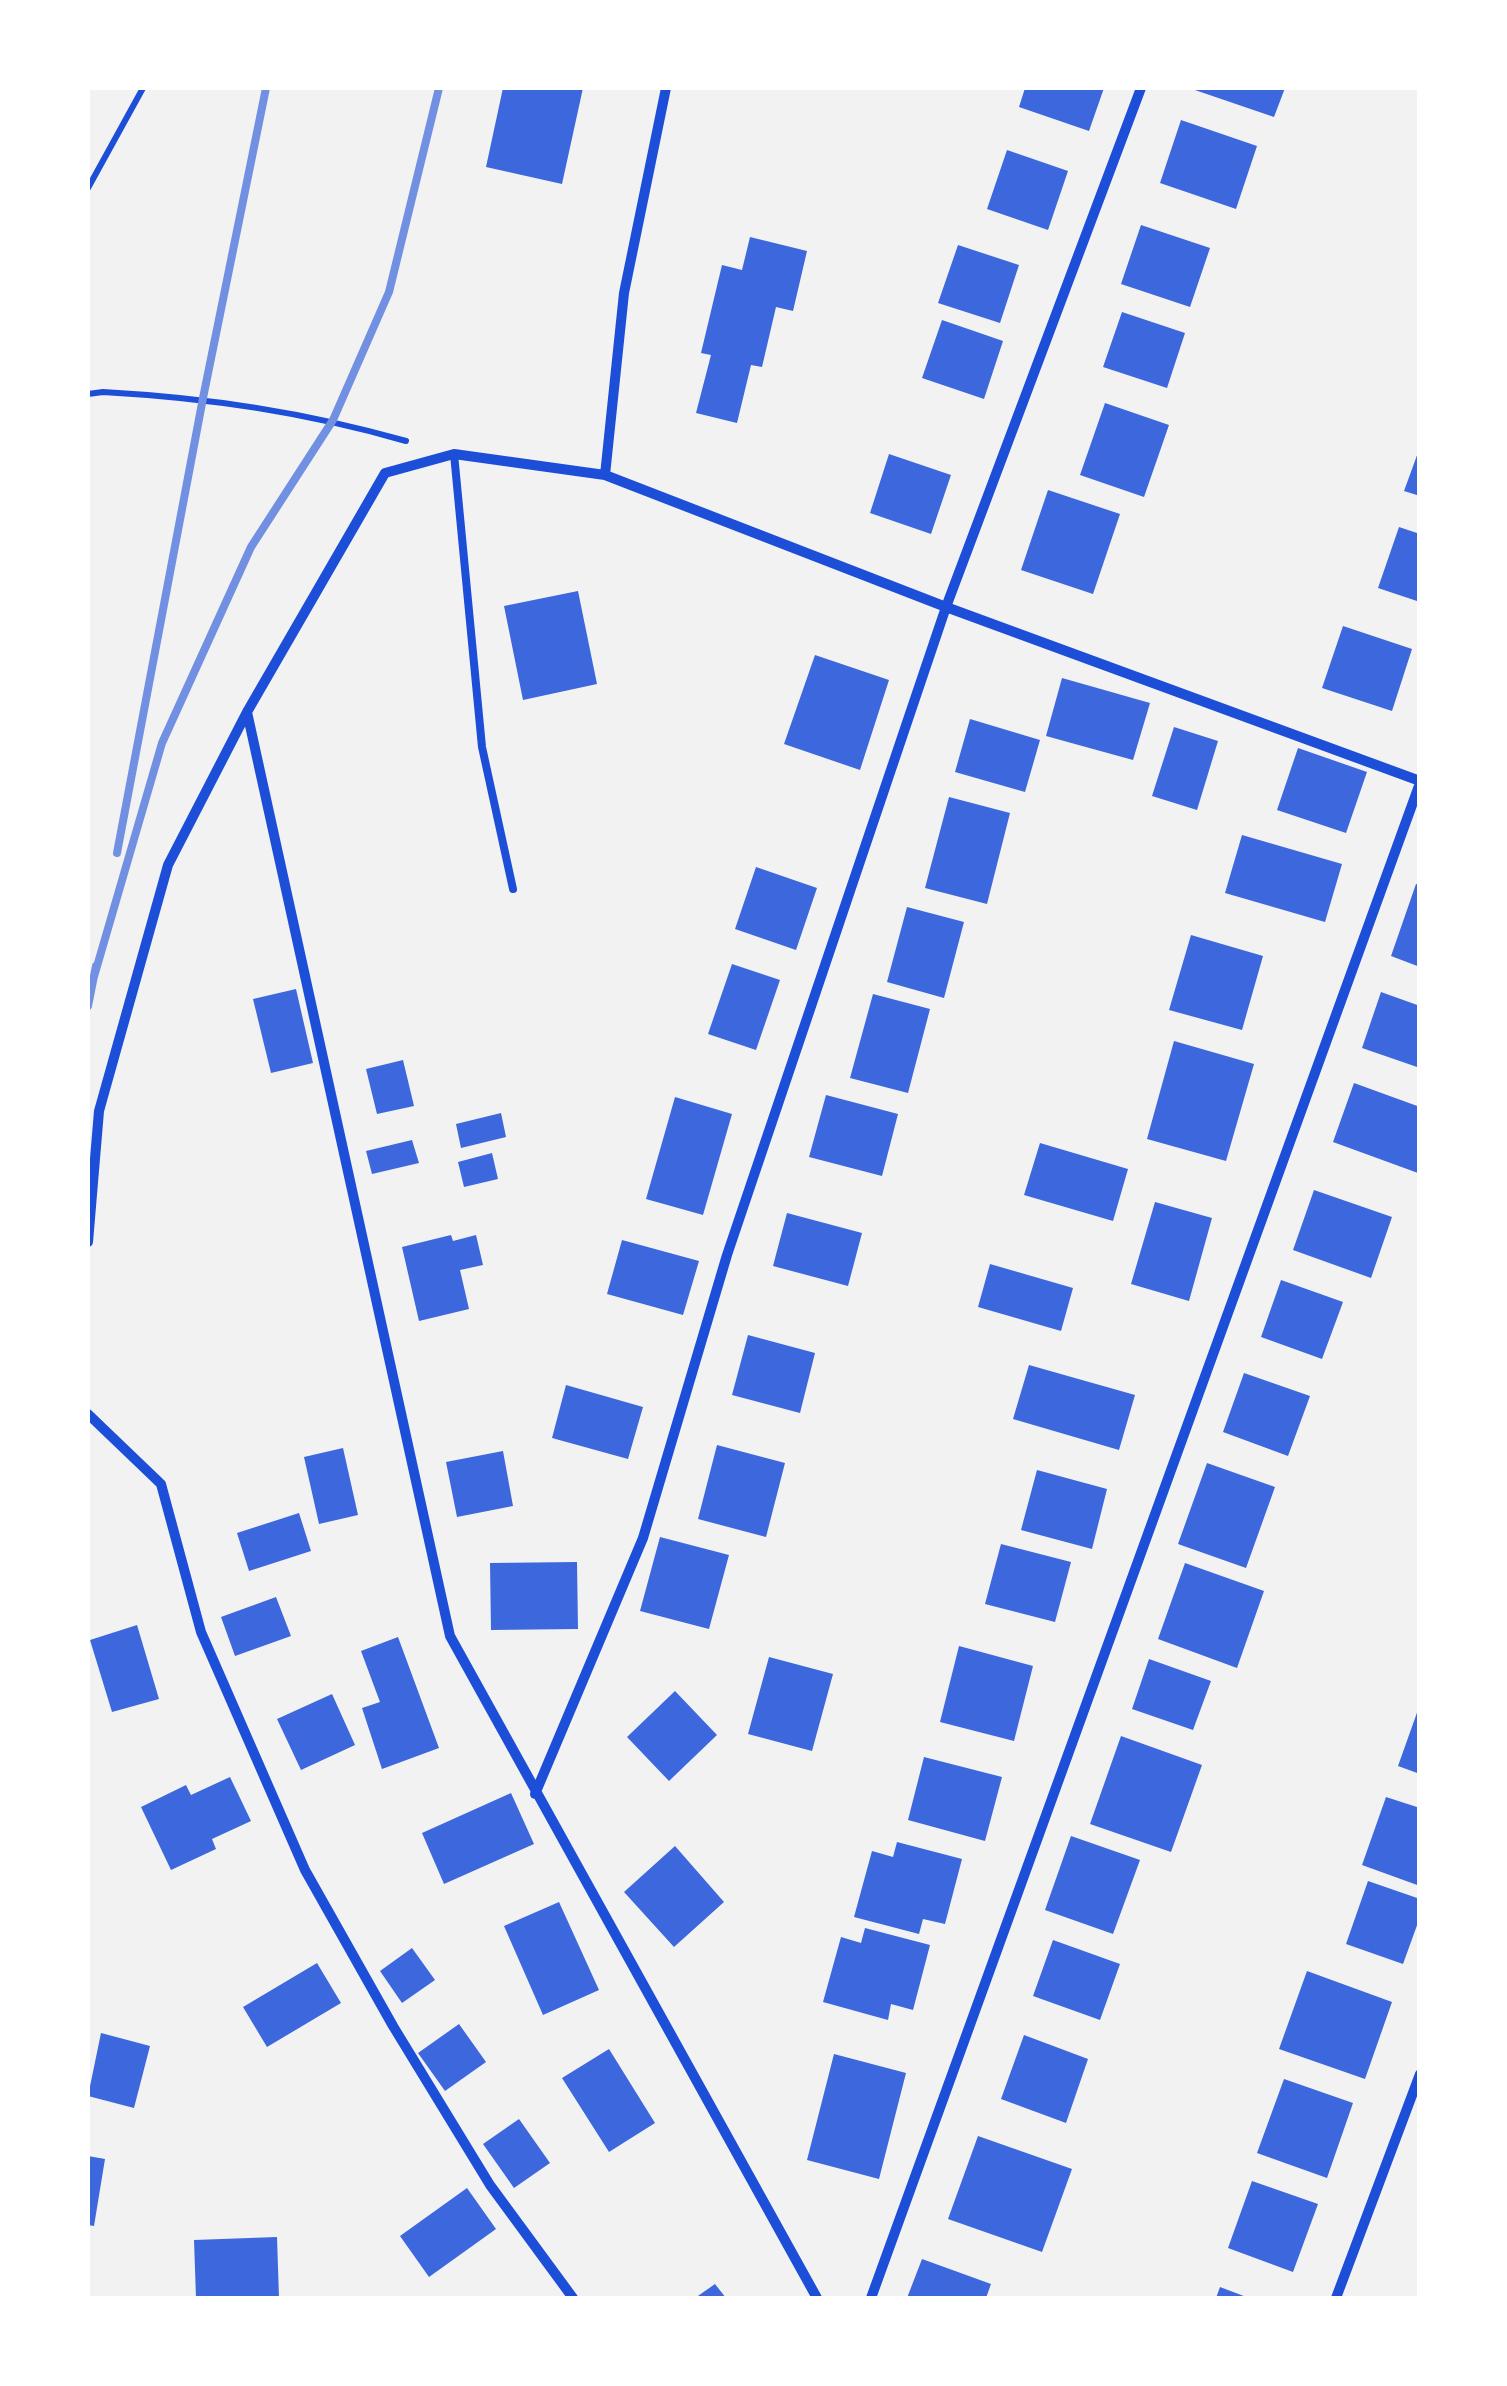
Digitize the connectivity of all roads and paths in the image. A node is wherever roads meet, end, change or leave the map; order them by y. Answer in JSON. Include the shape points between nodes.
{"nodes":[{"id":1,"x":143,"y":88,"type":"edge"},
{"id":2,"x":666,"y":88,"type":"edge"},
{"id":3,"x":1142,"y":88,"type":"edge"},
{"id":4,"x":88,"y":188,"type":"edge"},
{"id":5,"x":88,"y":394,"type":"edge"},
{"id":6,"x":454,"y":454,"type":"junction"},
{"id":7,"x":606,"y":475,"type":"junction"},
{"id":8,"x":946,"y":607,"type":"junction"},
{"id":9,"x":247,"y":712,"type":"junction"},
{"id":10,"x":1420,"y":782,"type":"edge"},
{"id":11,"x":513,"y":889,"type":"dead end"},
{"id":12,"x":88,"y":1242,"type":"edge"},
{"id":13,"x":88,"y":1414,"type":"edge"},
{"id":14,"x":535,"y":1794,"type":"junction"},
{"id":15,"x":1420,"y":2074,"type":"edge"},
{"id":16,"x":573,"y":2298,"type":"edge"},
{"id":17,"x":817,"y":2298,"type":"edge"},
{"id":18,"x":870,"y":2298,"type":"edge"},
{"id":19,"x":1336,"y":2298,"type":"edge"}],
"edges":[{"from":1,"to":4,"type":"path"},
{"from":2,"to":7,"type":"street","via":[[624,293]]},
{"from":3,"to":8,"type":"street"},
{"from":5,"to":6,"type":"path","via":[[203,398],[333,420]]},
{"from":6,"to":7,"type":"street"},
{"from":6,"to":9,"type":"street","via":[[385,472]]},
{"from":6,"to":11,"type":"lane","via":[[482,747]]},
{"from":7,"to":8,"type":"street"},
{"from":8,"to":10,"type":"street"},
{"from":8,"to":14,"type":"street","via":[[727,1254],[643,1538]]},
{"from":9,"to":12,"type":"street","via":[[168,865],[99,1111]]},
{"from":9,"to":14,"type":"street","via":[[450,1636]]},
{"from":10,"to":18,"type":"street"},
{"from":13,"to":16,"type":"street","via":[[160,1484],[201,1632],[305,1870],[490,2185]]},
{"from":14,"to":17,"type":"street"},
{"from":15,"to":19,"type":"street"}]}
